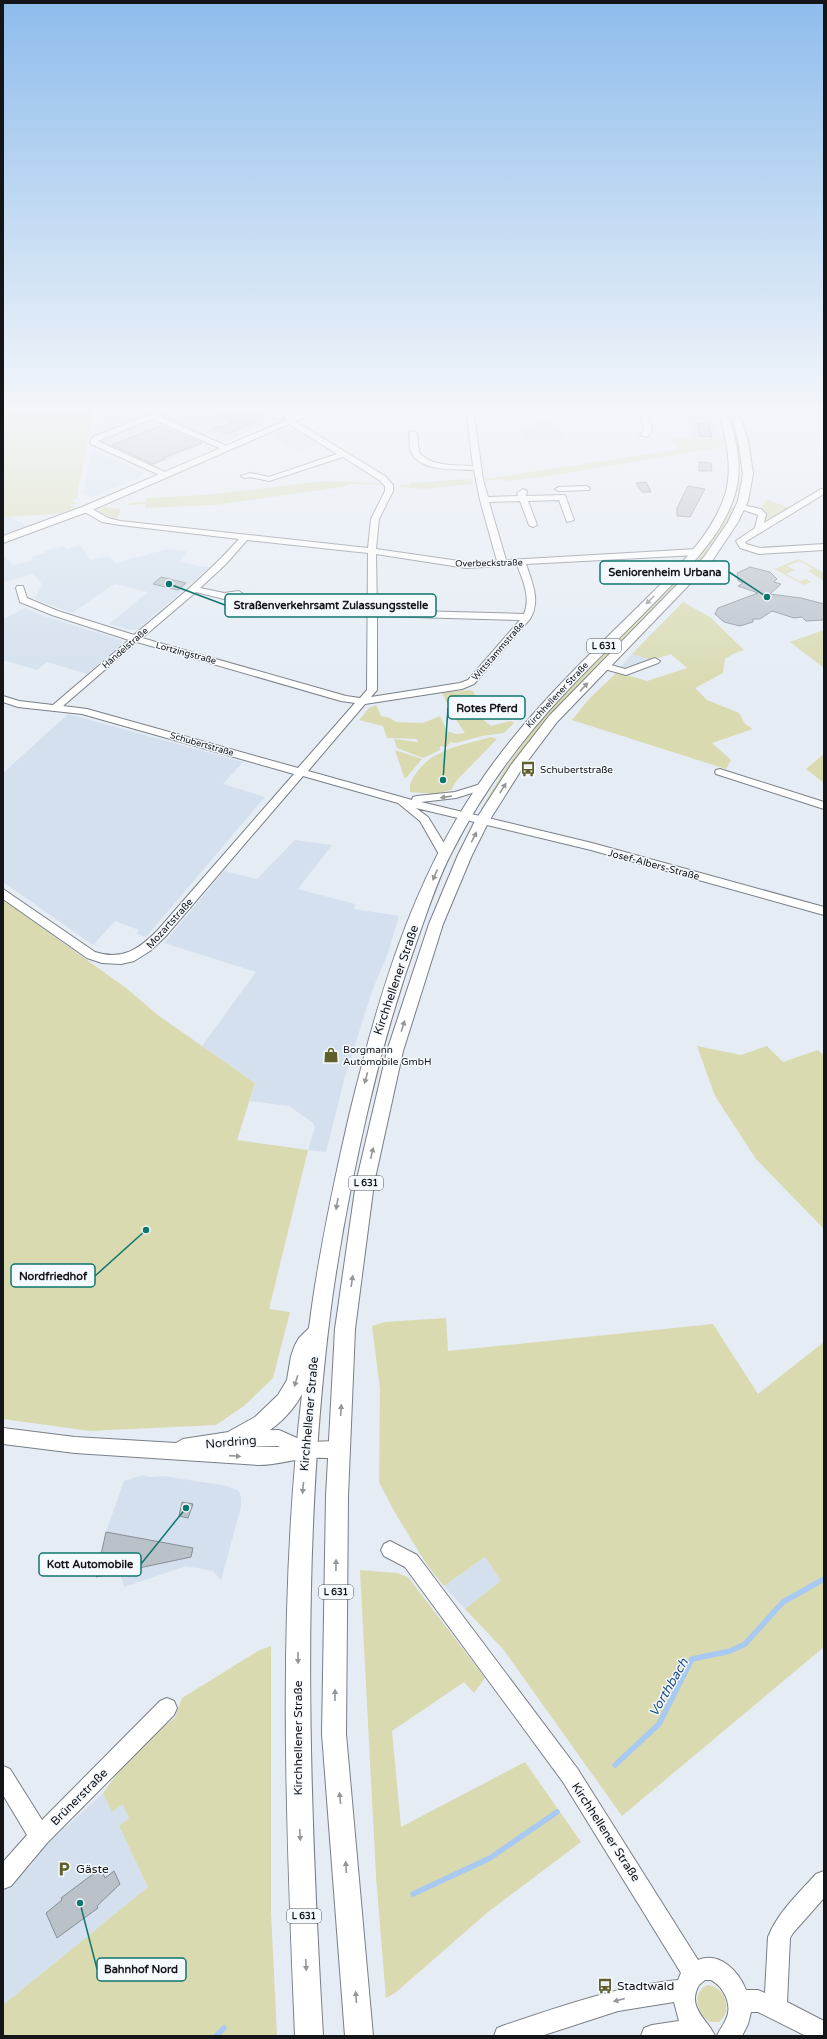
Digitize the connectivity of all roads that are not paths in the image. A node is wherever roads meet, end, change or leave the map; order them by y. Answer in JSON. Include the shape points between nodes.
{"nodes":[{"id":1,"x":99,"y":503,"type":"edge"},
{"id":2,"x":383,"y":503,"type":"edge"},
{"id":3,"x":485,"y":503,"type":"edge"},
{"id":4,"x":525,"y":503,"type":"edge"},
{"id":5,"x":564,"y":503,"type":"edge"},
{"id":6,"x":725,"y":503,"type":"edge"},
{"id":7,"x":742,"y":503,"type":"edge"},
{"id":8,"x":803,"y":503,"type":"edge"},
{"id":9,"x":741,"y":506,"type":"junction"},
{"id":10,"x":86,"y":509,"type":"junction"},
{"id":11,"x":570,"y":520,"type":"dead end"},
{"id":12,"x":533,"y":525,"type":"dead end"},
{"id":13,"x":759,"y":528,"type":"junction"},
{"id":14,"x":245,"y":537,"type":"junction"},
{"id":15,"x":3,"y":540,"type":"edge"},
{"id":16,"x":824,"y":547,"type":"edge"},
{"id":17,"x":372,"y":551,"type":"junction"},
{"id":18,"x":697,"y":552,"type":"junction"},
{"id":19,"x":657,"y":555,"type":"junction"},
{"id":20,"x":502,"y":563,"type":"junction"},
{"id":21,"x":521,"y":563,"type":"junction"},
{"id":22,"x":682,"y":568,"type":"junction"},
{"id":23,"x":20,"y":588,"type":"dead end"},
{"id":24,"x":194,"y":589,"type":"junction"},
{"id":25,"x":239,"y":594,"type":"dead end"},
{"id":26,"x":373,"y":613,"type":"junction"},
{"id":27,"x":527,"y":618,"type":"junction"},
{"id":28,"x":136,"y":639,"type":"junction"},
{"id":29,"x":655,"y":661,"type":"dead end"},
{"id":30,"x":604,"y":666,"type":"junction"},
{"id":31,"x":3,"y":700,"type":"edge"},
{"id":32,"x":364,"y":701,"type":"junction"},
{"id":33,"x":55,"y":708,"type":"junction"},
{"id":34,"x":301,"y":772,"type":"junction"},
{"id":35,"x":720,"y":772,"type":"dead end"},
{"id":36,"x":484,"y":786,"type":"junction"},
{"id":37,"x":399,"y":800,"type":"junction"},
{"id":38,"x":824,"y":806,"type":"edge"},
{"id":39,"x":474,"y":818,"type":"junction"},
{"id":40,"x":444,"y":853,"type":"junction"},
{"id":41,"x":3,"y":893,"type":"edge"},
{"id":42,"x":824,"y":911,"type":"edge"},
{"id":43,"x":316,"y":1334,"type":"junction"},
{"id":44,"x":3,"y":1436,"type":"edge"},
{"id":45,"x":235,"y":1440,"type":"junction"},
{"id":46,"x":339,"y":1449,"type":"junction"},
{"id":47,"x":154,"y":1450,"type":"junction"},
{"id":48,"x":306,"y":1450,"type":"junction"},
{"id":49,"x":390,"y":1550,"type":"dead end"},
{"id":50,"x":167,"y":1708,"type":"dead end"},
{"id":51,"x":3,"y":1776,"type":"edge"},
{"id":52,"x":40,"y":1836,"type":"junction"},
{"id":53,"x":3,"y":1878,"type":"edge"},
{"id":54,"x":824,"y":1882,"type":"edge"},
{"id":55,"x":690,"y":1982,"type":"junction"},
{"id":56,"x":740,"y":2001,"type":"junction"},
{"id":57,"x":775,"y":2008,"type":"junction"},
{"id":58,"x":824,"y":2033,"type":"edge"},
{"id":59,"x":701,"y":2034,"type":"edge"},
{"id":60,"x":309,"y":2036,"type":"edge"},
{"id":61,"x":359,"y":2036,"type":"edge"},
{"id":62,"x":505,"y":2036,"type":"edge"},
{"id":63,"x":652,"y":2036,"type":"edge"},
{"id":64,"x":728,"y":2036,"type":"edge"}],
"edges":[{"from":1,"to":10,"type":"main road"},
{"from":2,"to":17,"type":"street","name":"Mozartstraße","via":[[375,519]]},
{"from":3,"to":20,"type":"street"},
{"from":4,"to":12,"type":"street"},
{"from":5,"to":11,"type":"street"},
{"from":6,"to":18,"type":"main road","number":"L 631","via":[[719,520]]},
{"from":7,"to":9,"type":"main road","number":"L 631"},
{"from":8,"to":13,"type":"street"},
{"from":9,"to":13,"type":"street","via":[[762,514]]},
{"from":9,"to":30,"type":"main road","name":"Kirchhellener Straße","number":"L 631","via":[[708,559]]},
{"from":10,"to":14,"type":"street","name":"Overbeckstraße","via":[[105,520],[120,523]]},
{"from":10,"to":15,"type":"main road"},
{"from":13,"to":16,"type":"street","via":[[740,541],[743,546],[759,551]]},
{"from":14,"to":17,"type":"street","name":"Overbeckstraße"},
{"from":14,"to":24,"type":"street","name":"Händelstraße"},
{"from":17,"to":20,"type":"street","name":"Overbeckstraße","via":[[454,564]]},
{"from":17,"to":26,"type":"street","name":"Mozartstraße"},
{"from":18,"to":19,"type":"street","name":"Overbeckstraße"},
{"from":18,"to":22,"type":"main road","name":"Kirchhellener Straße","number":"L 631"},
{"from":19,"to":21,"type":"street","name":"Overbeckstraße"},
{"from":19,"to":22,"type":"street","name":"Overbeckstraße","via":[[669,558]]},
{"from":20,"to":21,"type":"street","name":"Overbeckstraße"},
{"from":21,"to":27,"type":"street","name":"Wittstammstraße","via":[[532,601],[532,609]]},
{"from":22,"to":36,"type":"main road","name":"Kirchhellener Straße","number":"L 631","one_way":true,"via":[[556,695],[521,734]]},
{"from":23,"to":28,"type":"street","name":"Lortzingstraße","via":[[23,600],[38,607]]},
{"from":24,"to":25,"type":"street","via":[[224,596]]},
{"from":24,"to":28,"type":"street","name":"Händelstraße"},
{"from":26,"to":27,"type":"street"},
{"from":26,"to":32,"type":"street","name":"Mozartstraße","via":[[372,690]]},
{"from":27,"to":32,"type":"street","name":"Wittstammstraße","via":[[467,685]]},
{"from":28,"to":32,"type":"street","name":"Lortzingstraße","via":[[345,699]]},
{"from":28,"to":33,"type":"street","name":"Händelstraße"},
{"from":29,"to":30,"type":"street","name":"Kirchhellener Straße","via":[[626,672]]},
{"from":39,"to":30,"type":"main road","name":"Kirchhellener Straße","number":"L 631","one_way":true,"via":[[554,719]]},
{"from":31,"to":33,"type":"street","name":"Schubertstraße"},
{"from":32,"to":34,"type":"street","name":"Mozartstraße"},
{"from":33,"to":34,"type":"street","name":"Schubertstraße","via":[[83,711]]},
{"from":34,"to":37,"type":"street","name":"Schubertstraße"},
{"from":34,"to":41,"type":"street","name":"Mozartstraße","via":[[152,943],[135,956],[122,960],[107,960],[91,955]]},
{"from":35,"to":38,"type":"street"},
{"from":36,"to":37,"type":"street","name":"Schubertstraße","one_way":true,"via":[[432,799]]},
{"from":36,"to":39,"type":"main road","name":"Kirchhellener Straße","number":"L 631"},
{"from":37,"to":39,"type":"street","name":"Schubertstraße"},
{"from":37,"to":40,"type":"street","name":"Schubertstraße","via":[[424,819]]},
{"from":39,"to":40,"type":"main road","name":"Kirchhellener Straße","number":"L 631"},
{"from":39,"to":42,"type":"street","name":"Josef-Albers-Straße","via":[[592,847]]},
{"from":46,"to":39,"type":"main road","name":"Kirchhellener Straße","number":"L 631","one_way":true,"via":[[345,1329],[365,1183],[395,1051],[436,924],[464,855]]},
{"from":40,"to":43,"type":"main road","name":"Kirchhellener Straße","number":"L 631","one_way":true,"via":[[391,991],[354,1121]]},
{"from":43,"to":45,"type":"main road","one_way":true,"via":[[304,1348],[297,1384],[287,1401],[267,1421]]},
{"from":43,"to":48,"type":"main road","name":"Kirchhellener Straße","number":"L 631"},
{"from":44,"to":47,"type":"street","name":"Nordring","via":[[75,1445]]},
{"from":45,"to":47,"type":"street","name":"Nordring"},
{"from":45,"to":48,"type":"street","name":"Nordring","via":[[279,1438]]},
{"from":46,"to":48,"type":"street","name":"Nordring"},
{"from":61,"to":46,"type":"main road","name":"Kirchhellener Straße","number":"L 631","one_way":true,"via":[[334,1734]]},
{"from":47,"to":48,"type":"street","name":"Nordring","one_way":true,"via":[[266,1457]]},
{"from":48,"to":60,"type":"main road","name":"Kirchhellener Straße","number":"L 631","one_way":true,"via":[[299,1556],[298,1796]]},
{"from":49,"to":55,"type":"street","name":"Kirchhellener Straße","via":[[411,1562],[570,1775],[606,1829]]},
{"from":50,"to":52,"type":"street","name":"Brünerstraße"},
{"from":51,"to":52,"type":"street"},
{"from":52,"to":53,"type":"street","name":"Brünerstraße"},
{"from":54,"to":57,"type":"street","via":[[785,1925],[779,1937]]},
{"from":55,"to":56,"type":"street","via":[[699,1970],[710,1968],[721,1972],[731,1981]]},
{"from":55,"to":59,"type":"street","via":[[686,2010],[689,2019]]},
{"from":55,"to":62,"type":"street","one_way":true,"via":[[618,2000]]},
{"from":56,"to":57,"type":"street","via":[[758,2001]]},
{"from":56,"to":64,"type":"street","via":[[739,2021],[736,2029]]},
{"from":57,"to":58,"type":"street"},
{"from":59,"to":63,"type":"street"}]}
